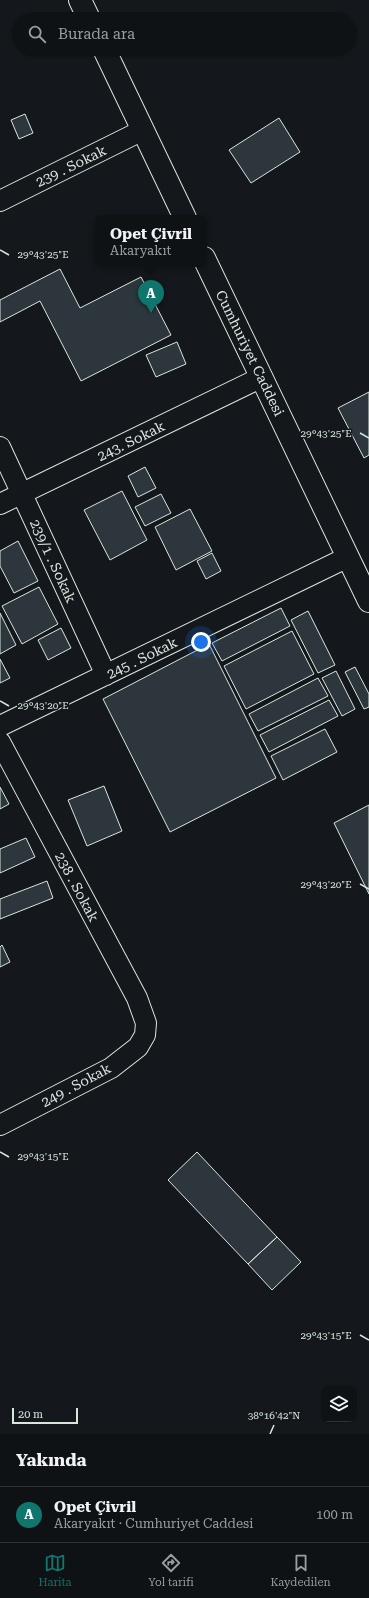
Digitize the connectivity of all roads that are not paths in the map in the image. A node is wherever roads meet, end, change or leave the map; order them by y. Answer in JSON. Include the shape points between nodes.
{"nodes":[{"id":1,"x":80,"y":0,"type":"edge"},
{"id":2,"x":86,"y":12,"type":"edge"},
{"id":3,"x":107,"y":56,"type":"edge"},
{"id":4,"x":143,"y":130,"type":"junction"},
{"id":5,"x":0,"y":201,"type":"edge"},
{"id":6,"x":184,"y":215,"type":"edge"},
{"id":7,"x":207,"y":264,"type":"edge"},
{"id":8,"x":262,"y":377,"type":"junction"},
{"id":9,"x":0,"y":447,"type":"edge"},
{"id":10,"x":22,"y":494,"type":"junction"},
{"id":11,"x":0,"y":504,"type":"edge"},
{"id":12,"x":348,"y":557,"type":"junction"},
{"id":13,"x":369,"y":601,"type":"edge"},
{"id":14,"x":106,"y":675,"type":"junction"},
{"id":15,"x":0,"y":726,"type":"edge"},
{"id":16,"x":0,"y":742,"type":"edge"},
{"id":17,"x":145,"y":1035,"type":"joint"},
{"id":18,"x":0,"y":1125,"type":"edge"}],
"edges":[{"from":1,"to":2,"type":"main road"},
{"from":3,"to":4,"type":"main road"},
{"from":4,"to":5,"type":"street","name":"239 . Sokak"},
{"from":4,"to":6,"type":"main road"},
{"from":7,"to":8,"type":"main road","name":"Cumhuriyet Caddesi"},
{"from":8,"to":10,"type":"street","name":"243. Sokak"},
{"from":8,"to":12,"type":"main road","name":"Cumhuriyet Caddesi"},
{"from":9,"to":10,"type":"street","name":"239/1 . Sokak"},
{"from":10,"to":11,"type":"street","name":"243. Sokak"},
{"from":10,"to":14,"type":"street","name":"239/1 . Sokak"},
{"from":12,"to":13,"type":"main road","name":"Cumhuriyet Caddesi"},
{"from":12,"to":14,"type":"street","name":"245 . Sokak"},
{"from":14,"to":15,"type":"street","name":"245 . Sokak"},
{"from":16,"to":17,"type":"street","name":"238 . Sokak","via":[[137,998],[146,1022]]},
{"from":17,"to":18,"type":"street","name":"249 . Sokak","via":[[138,1047],[111,1068]]}]}
